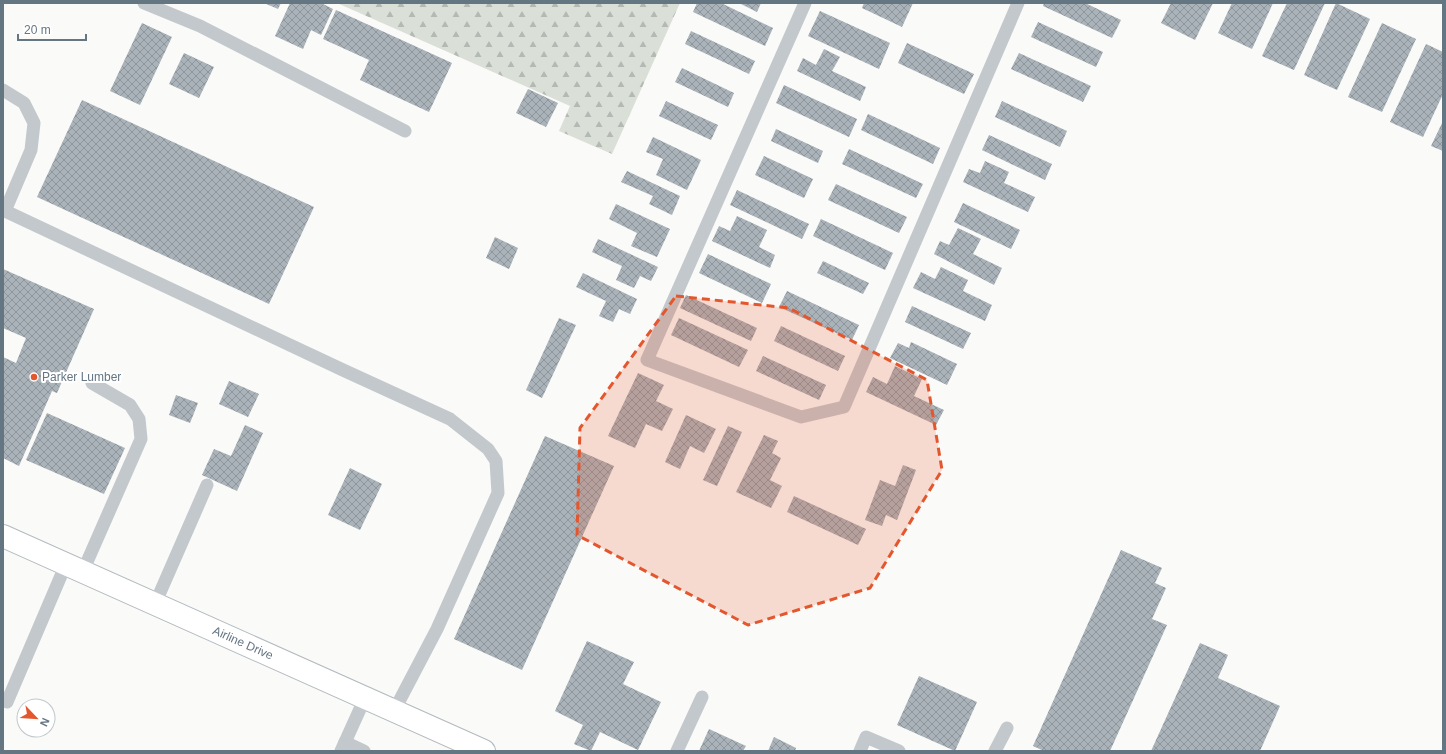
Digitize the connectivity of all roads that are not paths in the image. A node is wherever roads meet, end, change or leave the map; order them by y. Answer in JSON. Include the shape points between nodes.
{"nodes":[{"id":1,"x":144,"y":3,"type":"edge"},
{"id":2,"x":805,"y":3,"type":"edge"},
{"id":3,"x":1018,"y":3,"type":"edge"},
{"id":4,"x":3,"y":90,"type":"edge"},
{"id":5,"x":405,"y":131,"type":"dead end"},
{"id":6,"x":4,"y":211,"type":"edge"},
{"id":7,"x":92,"y":383,"type":"dead end"},
{"id":8,"x":207,"y":486,"type":"dead end"},
{"id":9,"x":3,"y":536,"type":"edge"},
{"id":10,"x":74,"y":568,"type":"junction"},
{"id":11,"x":155,"y":604,"type":"junction"},
{"id":12,"x":702,"y":697,"type":"dead end"},
{"id":13,"x":365,"y":698,"type":"junction"},
{"id":14,"x":3,"y":700,"type":"edge"},
{"id":15,"x":394,"y":711,"type":"junction"},
{"id":16,"x":1007,"y":728,"type":"dead end"},
{"id":17,"x":462,"y":746,"type":"edge"},
{"id":18,"x":343,"y":747,"type":"edge"},
{"id":19,"x":364,"y":751,"type":"edge"},
{"id":20,"x":484,"y":751,"type":"edge"},
{"id":21,"x":677,"y":751,"type":"edge"},
{"id":22,"x":860,"y":751,"type":"edge"},
{"id":23,"x":899,"y":751,"type":"edge"},
{"id":24,"x":995,"y":751,"type":"edge"}],
"edges":[{"from":1,"to":5,"type":"lane","via":[[200,26]]},
{"from":2,"to":3,"type":"lane","via":[[647,360],[801,417],[844,407]]},
{"from":4,"to":6,"type":"lane","via":[[24,103],[34,123],[31,150]]},
{"from":6,"to":15,"type":"lane","via":[[450,419],[488,449],[496,461],[498,493],[437,629]]},
{"from":7,"to":10,"type":"lane","via":[[130,405],[139,419],[141,439]]},
{"from":8,"to":11,"type":"lane"},
{"from":9,"to":10,"type":"main road","name":"Airline Drive"},
{"from":10,"to":11,"type":"main road","name":"Airline Drive"},
{"from":10,"to":14,"type":"lane","via":[[7,702]]},
{"from":11,"to":13,"type":"main road","name":"Airline Drive"},
{"from":12,"to":21,"type":"lane"},
{"from":13,"to":15,"type":"main road","name":"Airline Drive"},
{"from":13,"to":18,"type":"lane"},
{"from":15,"to":17,"type":"main road","name":"Airline Drive"},
{"from":16,"to":24,"type":"lane"},
{"from":17,"to":20,"type":"main road","name":"Airline Drive"},
{"from":18,"to":19,"type":"lane"},
{"from":22,"to":23,"type":"lane","via":[[866,737]]}]}
